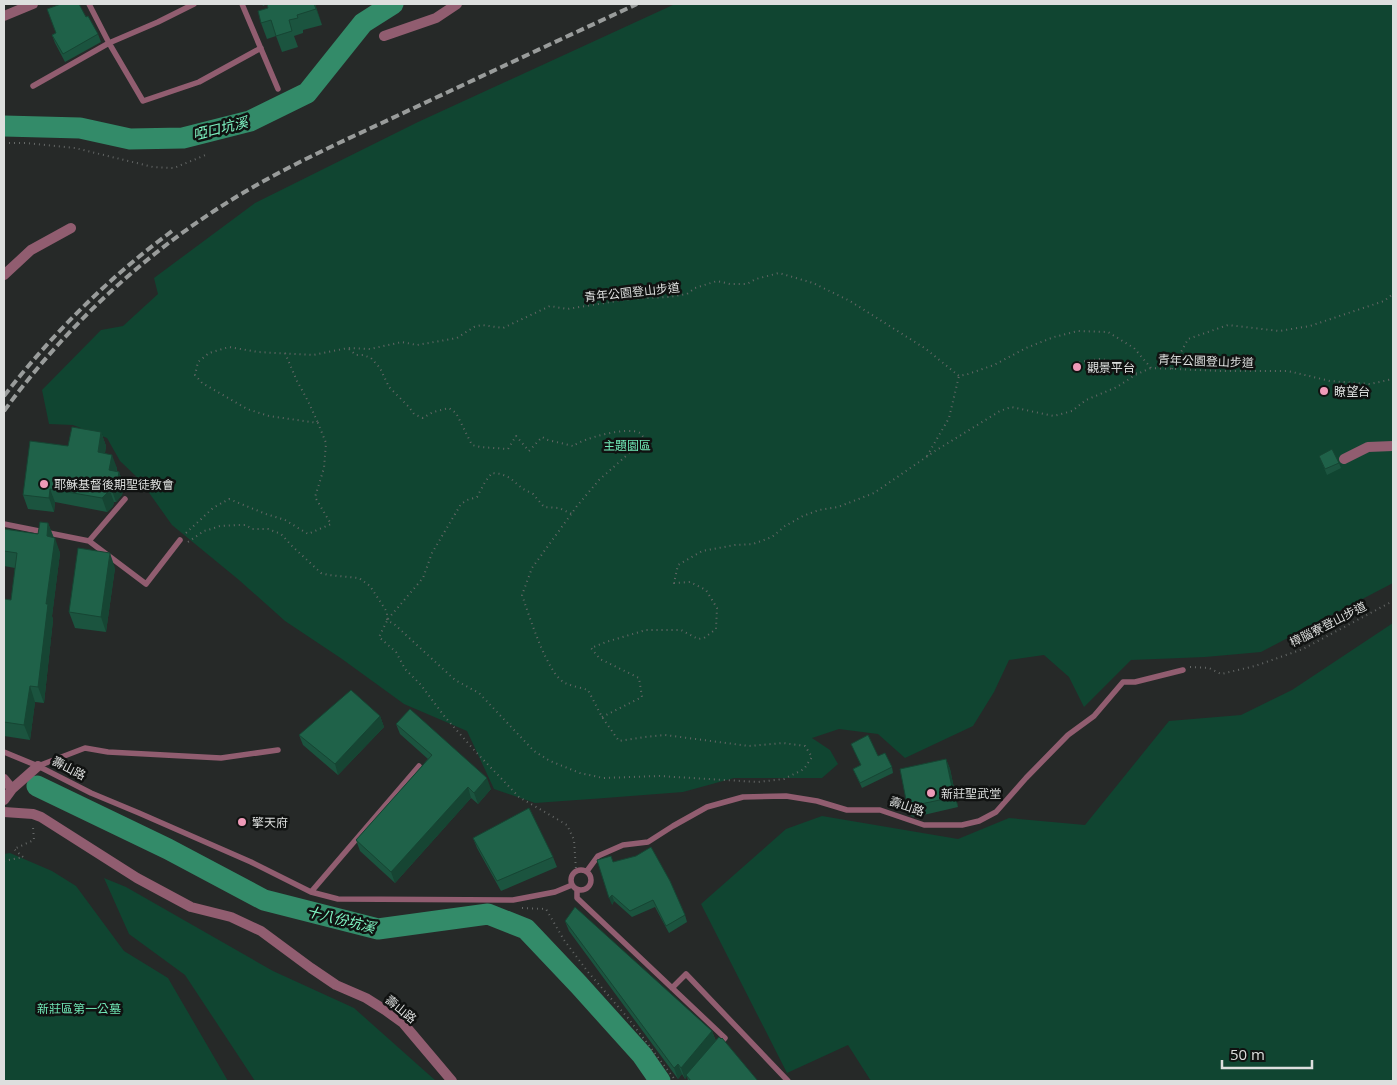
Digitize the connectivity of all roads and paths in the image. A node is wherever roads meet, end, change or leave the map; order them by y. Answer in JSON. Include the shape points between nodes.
{"nodes":[{"id":1,"x":34,"y":4,"type":"edge"},
{"id":2,"x":89,"y":4,"type":"edge"},
{"id":3,"x":194,"y":4,"type":"edge"},
{"id":4,"x":242,"y":4,"type":"edge"},
{"id":5,"x":457,"y":4,"type":"edge"},
{"id":6,"x":4,"y":16,"type":"edge"},
{"id":7,"x":384,"y":36,"type":"dead end"},
{"id":8,"x":109,"y":43,"type":"junction"},
{"id":9,"x":261,"y":48,"type":"junction"},
{"id":10,"x":32,"y":86,"type":"dead end"},
{"id":11,"x":278,"y":89,"type":"dead end"},
{"id":12,"x":4,"y":143,"type":"edge"},
{"id":13,"x":208,"y":154,"type":"dead end"},
{"id":14,"x":71,"y":228,"type":"dead end"},
{"id":15,"x":4,"y":275,"type":"edge"},
{"id":16,"x":1393,"y":294,"type":"edge"},
{"id":17,"x":348,"y":348,"type":"junction"},
{"id":18,"x":286,"y":353,"type":"junction"},
{"id":19,"x":1077,"y":368,"type":"dead end"},
{"id":20,"x":1151,"y":368,"type":"junction"},
{"id":21,"x":1172,"y":369,"type":"junction"},
{"id":22,"x":1138,"y":374,"type":"junction"},
{"id":23,"x":959,"y":376,"type":"junction"},
{"id":24,"x":1393,"y":379,"type":"edge"},
{"id":25,"x":318,"y":423,"type":"junction"},
{"id":26,"x":1393,"y":446,"type":"edge"},
{"id":27,"x":926,"y":457,"type":"junction"},
{"id":28,"x":1344,"y":459,"type":"dead end"},
{"id":29,"x":125,"y":499,"type":"dead end"},
{"id":30,"x":572,"y":514,"type":"junction"},
{"id":31,"x":4,"y":524,"type":"edge"},
{"id":32,"x":180,"y":540,"type":"junction"},
{"id":33,"x":89,"y":541,"type":"junction"},
{"id":34,"x":1393,"y":601,"type":"edge"},
{"id":35,"x":387,"y":621,"type":"junction"},
{"id":36,"x":1183,"y":670,"type":"joint"},
{"id":37,"x":602,"y":717,"type":"junction"},
{"id":38,"x":278,"y":750,"type":"dead end"},
{"id":39,"x":4,"y":752,"type":"edge"},
{"id":40,"x":38,"y":766,"type":"junction"},
{"id":41,"x":419,"y":766,"type":"edge"},
{"id":42,"x":4,"y":779,"type":"edge"},
{"id":43,"x":12,"y":788,"type":"junction"},
{"id":44,"x":4,"y":800,"type":"edge"},
{"id":45,"x":4,"y":812,"type":"edge"},
{"id":46,"x":33,"y":814,"type":"junction"},
{"id":47,"x":4,"y":861,"type":"edge"},
{"id":48,"x":576,"y":870,"type":"junction"},
{"id":49,"x":587,"y":871,"type":"junction"},
{"id":50,"x":575,"y":887,"type":"junction"},
{"id":51,"x":311,"y":892,"type":"junction"},
{"id":52,"x":672,"y":988,"type":"junction"},
{"id":53,"x":713,"y":1053,"type":"edge"},
{"id":54,"x":452,"y":1081,"type":"edge"},
{"id":55,"x":788,"y":1081,"type":"edge"}],
"edges":[{"from":1,"to":6,"type":"street"},
{"from":2,"to":8,"type":"lane"},
{"from":3,"to":8,"type":"lane"},
{"from":4,"to":9,"type":"lane"},
{"from":5,"to":7,"type":"street","via":[[436,18]]},
{"from":8,"to":9,"type":"lane","via":[[143,101],[199,82]]},
{"from":8,"to":10,"type":"lane"},
{"from":9,"to":11,"type":"lane"},
{"from":12,"to":13,"type":"path","via":[[75,148],[174,168]]},
{"from":14,"to":15,"type":"street","via":[[31,250]]},
{"from":16,"to":21,"type":"path","via":[[1384,301],[1310,326],[1279,331],[1228,325],[1188,339]]},
{"from":17,"to":18,"type":"path","name":"青年公園登山步道","via":[[313,355]]},
{"from":17,"to":23,"type":"path","name":"青年公園登山步道","via":[[370,349],[402,342],[417,345],[457,338],[482,325],[503,328],[550,306],[567,309],[630,299],[669,297],[687,294],[717,281],[747,284],[779,273],[813,282],[850,301],[926,349]]},
{"from":17,"to":30,"type":"path","via":[[356,355],[371,358],[389,387],[414,414],[423,418],[449,408],[456,413],[472,445],[480,448],[508,450],[516,436],[529,451],[542,437],[573,446],[603,434],[634,431],[641,434],[645,439],[599,480]]},
{"from":18,"to":25,"type":"path"},
{"from":18,"to":25,"type":"path","name":"青年公園登山步道","via":[[229,347],[210,353],[198,362],[195,375],[247,409],[269,416]]},
{"from":19,"to":22,"type":"path","via":[[1080,362],[1099,359]]},
{"from":20,"to":21,"type":"path","name":"青年公園登山步道"},
{"from":20,"to":22,"type":"path"},
{"from":20,"to":23,"type":"path","name":"青年公園登山步道","via":[[1134,348],[1108,332],[1078,331],[1054,337],[994,365]]},
{"from":21,"to":24,"type":"path","name":"青年公園登山步道","via":[[1288,371],[1330,381],[1370,384]]},
{"from":22,"to":27,"type":"path","via":[[1086,400],[1072,411],[1054,416],[1012,407],[1000,410]]},
{"from":23,"to":27,"type":"path","via":[[949,418]]},
{"from":25,"to":32,"type":"path","via":[[326,443],[324,468],[315,496],[331,524],[308,534],[285,520],[229,499],[207,513]]},
{"from":26,"to":28,"type":"street","via":[[1368,447]]},
{"from":27,"to":37,"type":"path","via":[[874,493],[802,516],[772,537],[752,544],[702,551],[678,565],[674,583],[690,582],[706,590],[717,608],[716,629],[698,639],[681,630],[646,630],[591,648],[600,659],[639,678],[642,697]]},
{"from":29,"to":33,"type":"lane"},
{"from":30,"to":35,"type":"path","via":[[559,508],[544,507],[533,494],[510,478],[492,473],[477,497],[461,504],[432,553],[423,578]]},
{"from":30,"to":37,"type":"path","via":[[532,568],[522,595],[555,673],[564,682],[588,690]]},
{"from":31,"to":33,"type":"lane"},
{"from":32,"to":33,"type":"lane","via":[[146,584]]},
{"from":32,"to":35,"type":"path","via":[[185,544],[212,528],[237,525],[281,534],[320,573],[359,578],[370,586],[387,612]]},
{"from":34,"to":36,"type":"path","name":"樟腦寮登山步道","via":[[1303,649],[1255,666],[1221,674],[1209,668],[1188,667]]},
{"from":35,"to":37,"type":"path","via":[[455,680],[479,694],[534,751],[580,773],[603,778],[659,776],[758,782],[784,779],[804,769],[812,757],[805,746],[783,743],[749,746],[665,735],[619,741]]},
{"from":35,"to":48,"type":"path","via":[[379,637],[396,652],[405,669],[475,751],[519,797],[567,826],[574,840]]},
{"from":36,"to":49,"type":"lane","name":"壽山路","via":[[1123,682],[1094,716],[1068,735],[996,812],[980,821],[962,825],[924,825],[880,810],[847,810],[786,796],[744,797],[707,807],[648,842],[623,846],[598,856]]},
{"from":38,"to":40,"type":"lane","name":"壽山路","via":[[221,758],[85,748]]},
{"from":39,"to":40,"type":"lane"},
{"from":40,"to":43,"type":"street"},
{"from":40,"to":51,"type":"lane","name":"壽山路"},
{"from":41,"to":51,"type":"lane"},
{"from":42,"to":43,"type":"street"},
{"from":43,"to":44,"type":"street"},
{"from":45,"to":46,"type":"street","name":"壽山路"},
{"from":46,"to":47,"type":"path","via":[[34,840],[14,849],[23,857]]},
{"from":46,"to":54,"type":"street","name":"壽山路","via":[[191,907],[231,917],[261,931],[336,985],[385,1010],[403,1023]]},
{"from":48,"to":49,"type":"lane"},
{"from":48,"to":50,"type":"lane","via":[[570,879]]},
{"from":49,"to":50,"type":"lane","name":"壽山路","via":[[591,883],[584,890]]},
{"from":50,"to":51,"type":"lane","name":"壽山路","via":[[513,900],[338,899]]},
{"from":50,"to":52,"type":"lane","via":[[577,898]]},
{"from":52,"to":53,"type":"lane","via":[[725,1038]]},
{"from":52,"to":55,"type":"lane","via":[[686,974]]}]}
